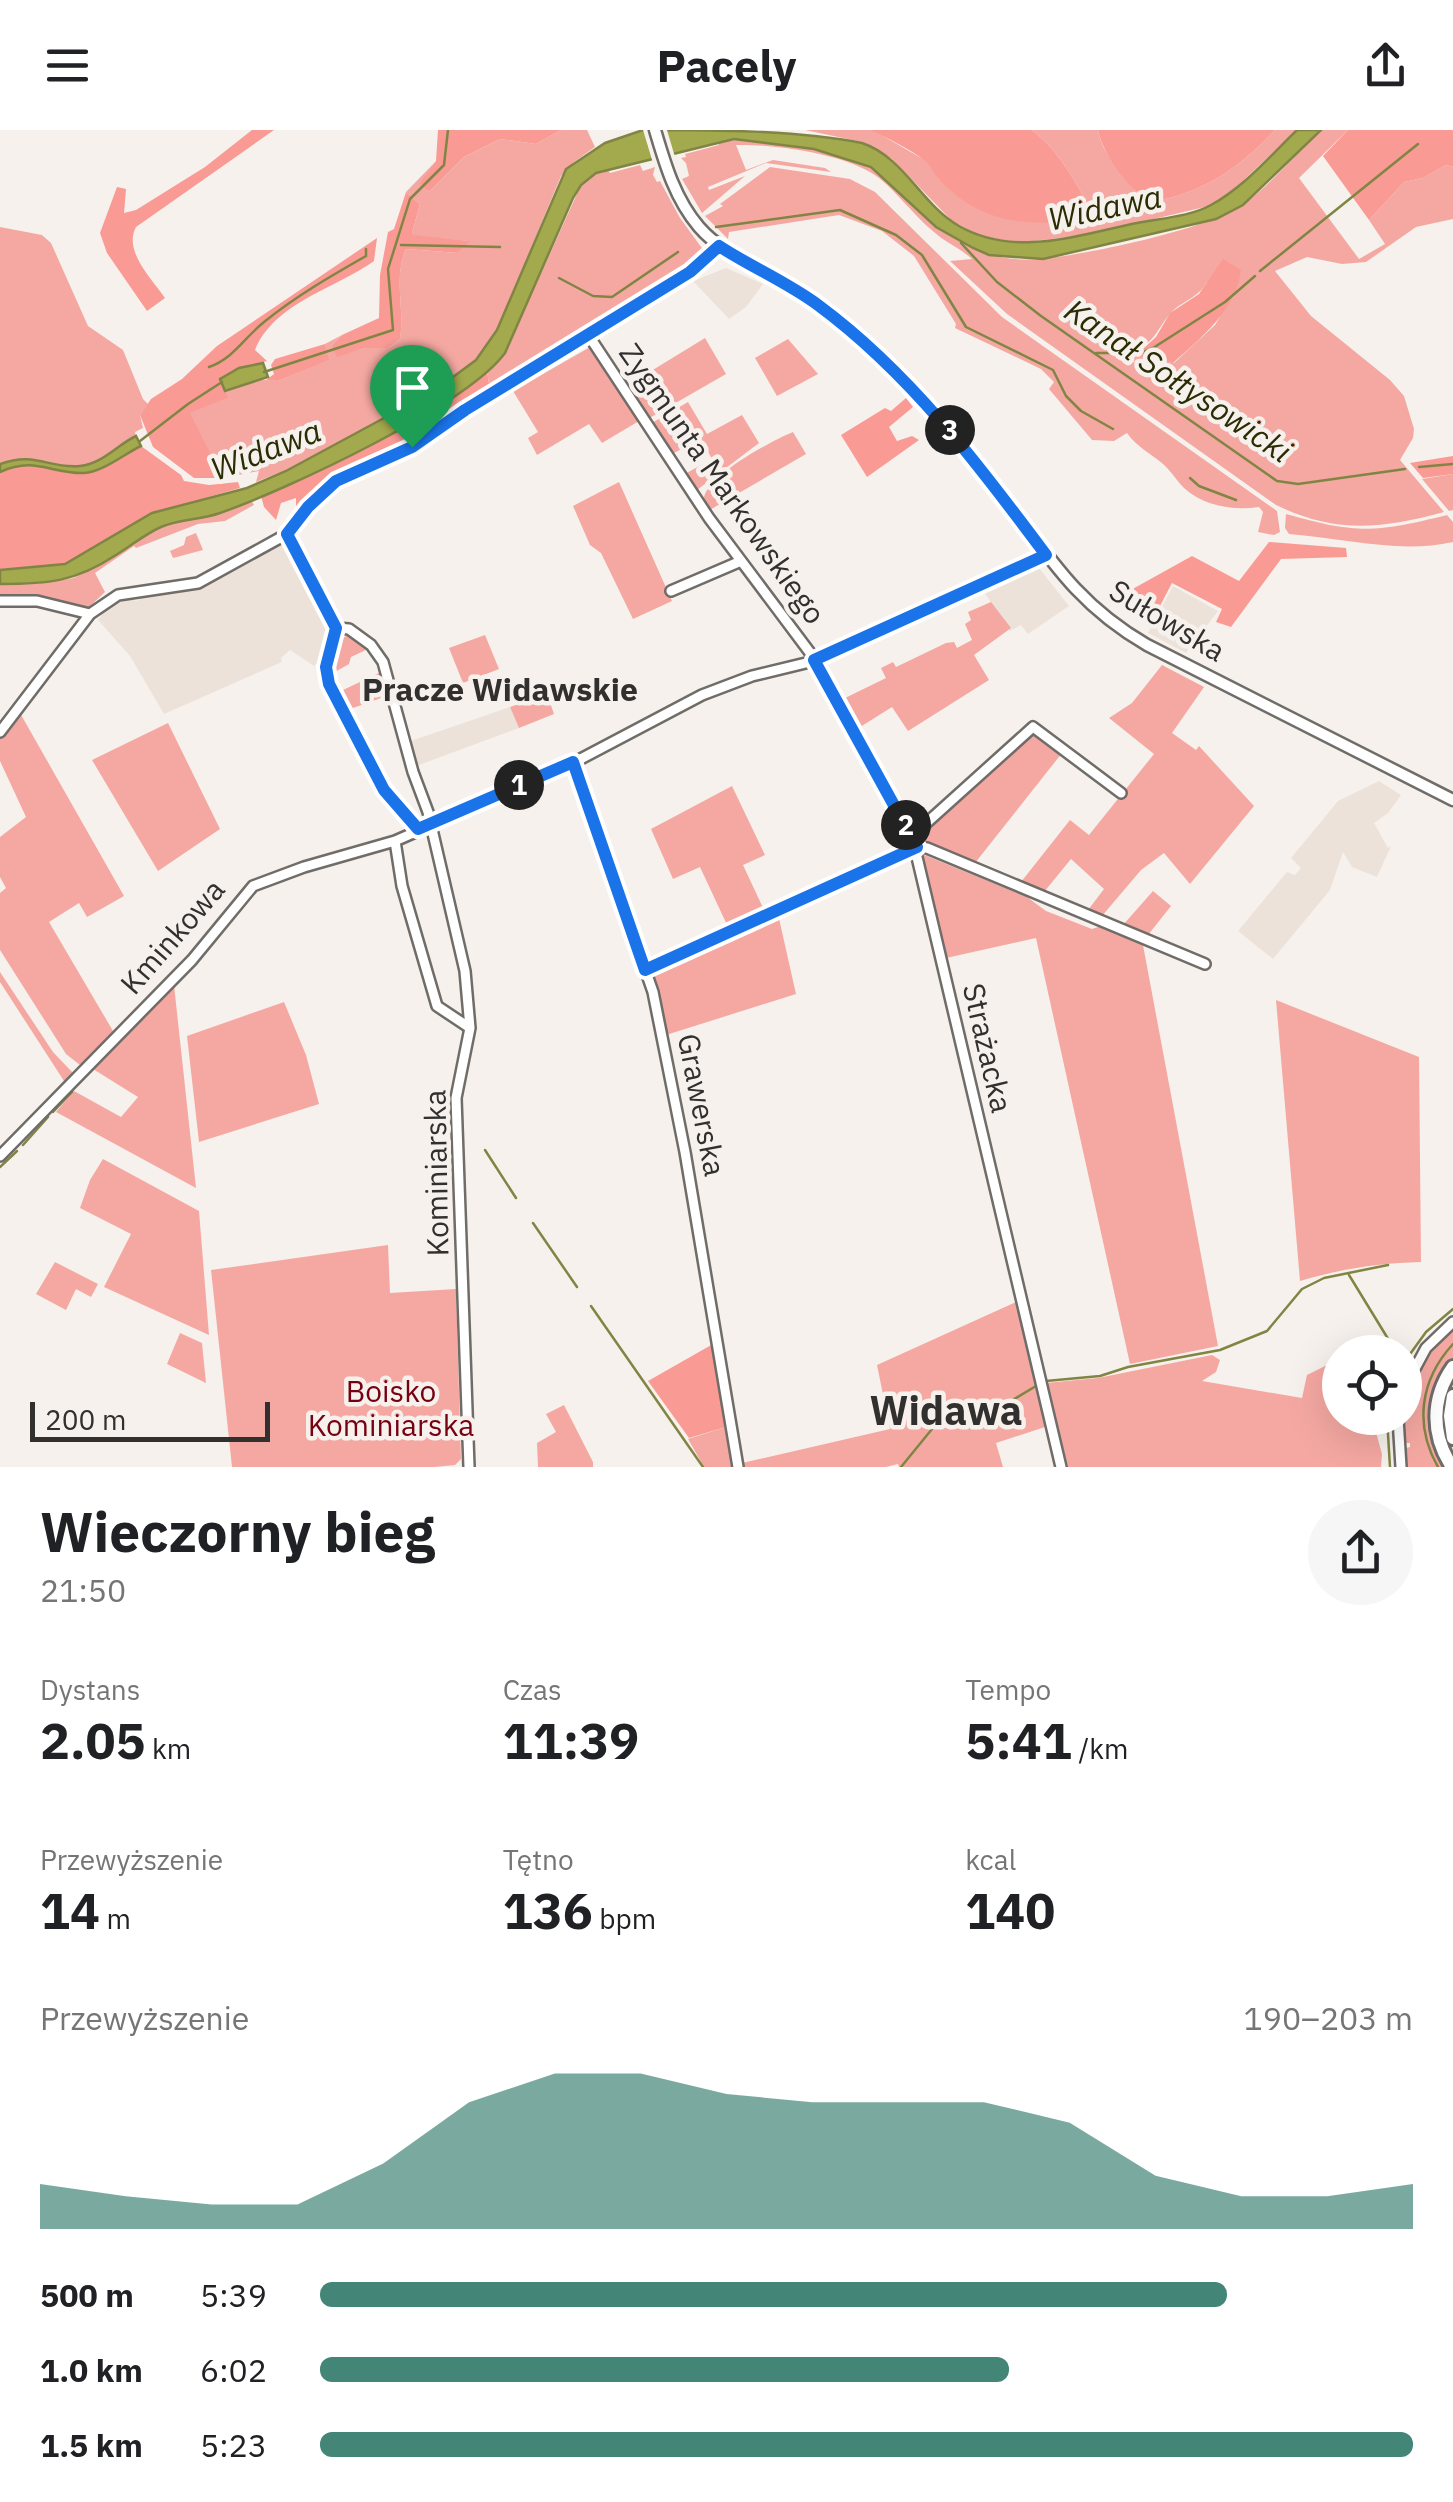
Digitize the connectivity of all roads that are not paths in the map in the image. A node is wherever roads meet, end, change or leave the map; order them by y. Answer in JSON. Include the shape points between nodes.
{"nodes":[{"id":1,"x":655,"y":130,"type":"edge"},
{"id":2,"x":719,"y":246,"type":"junction"},
{"id":3,"x":589,"y":336,"type":"junction"},
{"id":4,"x":287,"y":534,"type":"junction"},
{"id":5,"x":1046,"y":555,"type":"junction"},
{"id":6,"x":740,"y":560,"type":"junction"},
{"id":7,"x":671,"y":591,"type":"dead end"},
{"id":8,"x":0,"y":601,"type":"edge"},
{"id":9,"x":90,"y":614,"type":"junction"},
{"id":10,"x":336,"y":628,"type":"junction"},
{"id":11,"x":814,"y":660,"type":"junction"},
{"id":12,"x":0,"y":732,"type":"edge"},
{"id":13,"x":573,"y":762,"type":"junction"},
{"id":14,"x":1121,"y":793,"type":"dead end"},
{"id":15,"x":1453,"y":800,"type":"edge"},
{"id":16,"x":430,"y":824,"type":"junction"},
{"id":17,"x":418,"y":829,"type":"junction"},
{"id":18,"x":912,"y":836,"type":"junction"},
{"id":19,"x":395,"y":844,"type":"junction"},
{"id":20,"x":917,"y":847,"type":"junction"},
{"id":21,"x":1206,"y":964,"type":"dead end"},
{"id":22,"x":645,"y":970,"type":"junction"},
{"id":23,"x":470,"y":1028,"type":"junction"},
{"id":24,"x":0,"y":1156,"type":"edge"},
{"id":25,"x":1453,"y":1322,"type":"edge"},
{"id":26,"x":1422,"y":1355,"type":"edge"},
{"id":27,"x":1453,"y":1367,"type":"edge"},
{"id":28,"x":1453,"y":1396,"type":"edge"},
{"id":29,"x":1399,"y":1435,"type":"edge"},
{"id":30,"x":1453,"y":1438,"type":"edge"},
{"id":31,"x":469,"y":1467,"type":"edge"},
{"id":32,"x":738,"y":1467,"type":"edge"},
{"id":33,"x":1061,"y":1467,"type":"edge"},
{"id":34,"x":1401,"y":1467,"type":"edge"},
{"id":35,"x":1452,"y":1467,"type":"edge"}],
"edges":[{"from":1,"to":2,"type":"main road","name":"Sułowska","via":[[684,207]]},
{"from":2,"to":3,"type":"street"},
{"from":2,"to":5,"type":"main road","name":"Sułowska","via":[[797,290],[880,357],[956,436]]},
{"from":3,"to":4,"type":"street","via":[[412,447],[336,481]]},
{"from":3,"to":6,"type":"street","name":"Zygmunta Markowskiego"},
{"from":4,"to":9,"type":"street","via":[[206,580],[118,595]]},
{"from":4,"to":10,"type":"street"},
{"from":5,"to":11,"type":"street","name":"Kminkowa"},
{"from":5,"to":15,"type":"main road","name":"Sułowska","via":[[1084,600],[1130,635]]},
{"from":6,"to":7,"type":"street"},
{"from":6,"to":11,"type":"street","name":"Zygmunta Markowskiego"},
{"from":8,"to":9,"type":"street","via":[[38,601]]},
{"from":9,"to":12,"type":"street"},
{"from":10,"to":16,"type":"street","name":"Kominiarska","via":[[349,629],[382,662]]},
{"from":10,"to":17,"type":"street","via":[[326,667],[329,684],[384,790]]},
{"from":11,"to":13,"type":"street","name":"Kminkowa","via":[[702,694]]},
{"from":11,"to":18,"type":"street","name":"Strażacka"},
{"from":13,"to":16,"type":"street","name":"Kminkowa"},
{"from":13,"to":22,"type":"street","name":"Grawerska"},
{"from":14,"to":18,"type":"street","via":[[1033,727]]},
{"from":16,"to":17,"type":"street","name":"Kminkowa"},
{"from":16,"to":23,"type":"street","name":"Kominiarska","via":[[465,972]]},
{"from":17,"to":19,"type":"street","name":"Kminkowa"},
{"from":18,"to":20,"type":"street","name":"Strażacka"},
{"from":19,"to":23,"type":"street","via":[[437,1006]]},
{"from":19,"to":24,"type":"street","name":"Kminkowa","via":[[304,866],[246,891],[192,960]]},
{"from":20,"to":21,"type":"street"},
{"from":20,"to":22,"type":"street"},
{"from":20,"to":33,"type":"street","name":"Strażacka"},
{"from":22,"to":32,"type":"street","name":"Grawerska","via":[[667,1058]]},
{"from":23,"to":31,"type":"street","name":"Kominiarska","via":[[456,1098]]},
{"from":25,"to":26,"type":"street"},
{"from":27,"to":35,"type":"highway","via":[[1436,1416]]},
{"from":28,"to":30,"type":"highway"},
{"from":29,"to":34,"type":"street"}]}
